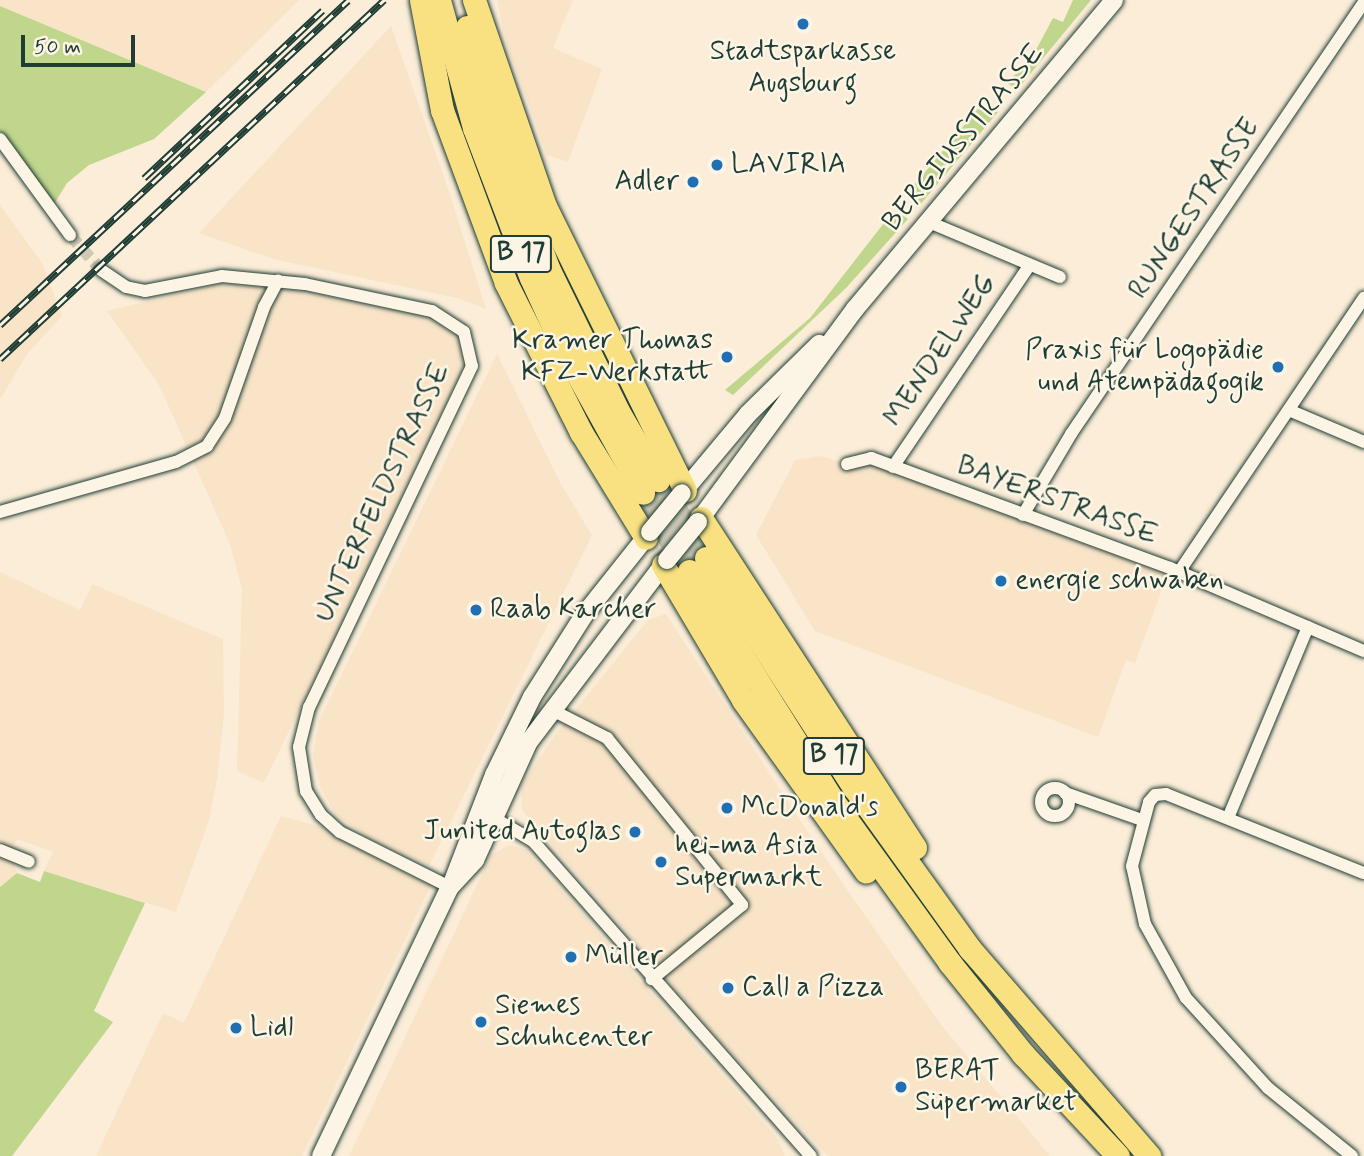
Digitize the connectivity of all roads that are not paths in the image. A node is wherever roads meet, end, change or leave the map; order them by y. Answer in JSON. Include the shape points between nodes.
{"nodes":[{"id":1,"x":421,"y":0,"type":"edge"},
{"id":2,"x":439,"y":0,"type":"edge"},
{"id":3,"x":461,"y":0,"type":"edge"},
{"id":4,"x":474,"y":0,"type":"edge"},
{"id":5,"x":1114,"y":0,"type":"edge"},
{"id":6,"x":1364,"y":2,"type":"edge"},
{"id":7,"x":0,"y":139,"type":"edge"},
{"id":8,"x":929,"y":222,"type":"junction"},
{"id":9,"x":70,"y":235,"type":"tunnel mouth"},
{"id":10,"x":1030,"y":264,"type":"junction"},
{"id":11,"x":101,"y":270,"type":"tunnel mouth"},
{"id":12,"x":1060,"y":277,"type":"dead end"},
{"id":13,"x":278,"y":281,"type":"junction"},
{"id":14,"x":1364,"y":298,"type":"edge"},
{"id":15,"x":855,"y":309,"type":"junction"},
{"id":16,"x":1289,"y":410,"type":"junction"},
{"id":17,"x":1364,"y":442,"type":"edge"},
{"id":18,"x":847,"y":464,"type":"dead end"},
{"id":19,"x":893,"y":467,"type":"junction"},
{"id":20,"x":683,"y":491,"type":"junction"},
{"id":21,"x":0,"y":512,"type":"edge"},
{"id":22,"x":1023,"y":515,"type":"junction"},
{"id":23,"x":699,"y":520,"type":"junction"},
{"id":24,"x":648,"y":535,"type":"junction"},
{"id":25,"x":665,"y":563,"type":"junction"},
{"id":26,"x":1179,"y":572,"type":"junction"},
{"id":27,"x":1308,"y":627,"type":"junction"},
{"id":28,"x":1364,"y":651,"type":"edge"},
{"id":29,"x":552,"y":710,"type":"junction"},
{"id":30,"x":1065,"y":793,"type":"junction"},
{"id":31,"x":1092,"y":804,"type":"junction"},
{"id":32,"x":1065,"y":813,"type":"junction"},
{"id":33,"x":487,"y":814,"type":"junction"},
{"id":34,"x":1228,"y":818,"type":"junction"},
{"id":35,"x":1142,"y":820,"type":"junction"},
{"id":36,"x":0,"y":850,"type":"edge"},
{"id":37,"x":29,"y":862,"type":"dead end"},
{"id":38,"x":1364,"y":873,"type":"edge"},
{"id":39,"x":452,"y":886,"type":"junction"},
{"id":40,"x":970,"y":949,"type":"junction"},
{"id":41,"x":950,"y":963,"type":"junction"},
{"id":42,"x":652,"y":979,"type":"junction"},
{"id":43,"x":808,"y":1155,"type":"edge"},
{"id":44,"x":321,"y":1156,"type":"edge"},
{"id":45,"x":1118,"y":1156,"type":"edge"},
{"id":46,"x":1149,"y":1156,"type":"edge"},
{"id":47,"x":1352,"y":1156,"type":"edge"}],
"edges":[{"from":1,"to":24,"type":"highway","via":[[442,110],[506,283],[581,432]]},
{"from":2,"to":3,"type":"highway","number":"B 17","via":[[474,128],[531,278],[565,352],[650,486],[548,268],[492,119]]},
{"from":4,"to":20,"type":"highway","via":[[545,206]]},
{"from":5,"to":8,"type":"main road","name":"BERGIUSSTRASSE"},
{"from":6,"to":22,"type":"street","name":"RUNGESTRASSE","via":[[1070,435]]},
{"from":7,"to":9,"type":"street"},
{"from":8,"to":10,"type":"street","name":"MENDELWEG"},
{"from":8,"to":15,"type":"main road","name":"BERGIUSSTRASSE"},
{"from":10,"to":12,"type":"street","name":"MENDELWEG"},
{"from":10,"to":19,"type":"street","name":"MENDELWEG"},
{"from":11,"to":13,"type":"street","name":"UNTERFELDSTRASSE","via":[[126,288],[145,291],[222,276]]},
{"from":13,"to":21,"type":"street","via":[[264,307],[225,418],[207,446],[176,462]]},
{"from":13,"to":39,"type":"street","name":"UNTERFELDSTRASSE","via":[[432,311],[456,323],[468,341],[472,366],[309,707],[299,747],[306,791],[321,815],[340,832]]},
{"from":14,"to":16,"type":"street"},
{"from":15,"to":20,"type":"main road","name":"BERGIUSSTRASSE","via":[[748,414]]},
{"from":15,"to":23,"type":"main road","name":"BERGIUSSTRASSE"},
{"from":16,"to":17,"type":"street"},
{"from":16,"to":26,"type":"street"},
{"from":18,"to":19,"type":"street","name":"BAYERSTRASSE","via":[[871,458]]},
{"from":19,"to":22,"type":"street","name":"BAYERSTRASSE"},
{"from":20,"to":23,"type":"main road"},
{"from":20,"to":24,"type":"main road","name":"BERGIUSSTRASSE","bridge":true},
{"from":22,"to":26,"type":"street","name":"BAYERSTRASSE"},
{"from":23,"to":25,"type":"main road","name":"BERGIUSSTRASSE","bridge":true},
{"from":23,"to":40,"type":"highway","via":[[926,864]]},
{"from":24,"to":25,"type":"main road"},
{"from":24,"to":33,"type":"main road","name":"BERGIUSSTRASSE","via":[[557,654]]},
{"from":25,"to":29,"type":"main road","name":"BERGIUSSTRASSE"},
{"from":25,"to":41,"type":"highway","via":[[736,688],[810,798],[883,895]]},
{"from":26,"to":27,"type":"street","name":"BAYERSTRASSE"},
{"from":27,"to":28,"type":"street","name":"BAYERSTRASSE"},
{"from":27,"to":34,"type":"street"},
{"from":29,"to":33,"type":"main road","name":"BERGIUSSTRASSE"},
{"from":29,"to":42,"type":"street","via":[[607,738],[742,905]]},
{"from":30,"to":31,"type":"street"},
{"from":30,"to":32,"type":"street","via":[[1070,802]]},
{"from":30,"to":32,"type":"street","via":[[1047,790],[1041,800],[1048,813]]},
{"from":31,"to":32,"type":"street"},
{"from":31,"to":35,"type":"street"},
{"from":33,"to":39,"type":"main road","via":[[475,860]]},
{"from":33,"to":42,"type":"street","via":[[533,841]]},
{"from":34,"to":35,"type":"street","via":[[1166,794],[1154,795]]},
{"from":34,"to":38,"type":"street"},
{"from":35,"to":47,"type":"street","via":[[1132,866],[1137,896],[1151,938],[1186,998],[1268,1088]]},
{"from":36,"to":37,"type":"street"},
{"from":39,"to":44,"type":"main road"},
{"from":40,"to":41,"type":"highway","number":"B 17","via":[[697,564],[834,802]]},
{"from":40,"to":46,"type":"highway","number":"B 17"},
{"from":41,"to":45,"type":"highway","number":"B 17","via":[[1023,1054]]},
{"from":42,"to":43,"type":"street"}]}
